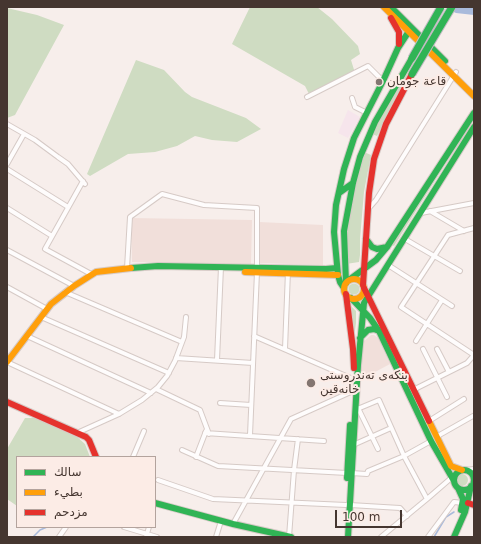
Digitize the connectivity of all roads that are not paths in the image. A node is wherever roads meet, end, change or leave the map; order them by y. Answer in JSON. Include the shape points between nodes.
{"nodes":[{"id":1,"x":384,"y":7,"type":"edge"},
{"id":2,"x":391,"y":7,"type":"edge"},
{"id":3,"x":441,"y":7,"type":"edge"},
{"id":4,"x":452,"y":7,"type":"edge"},
{"id":5,"x":410,"y":30,"type":"junction"},
{"id":6,"x":398,"y":48,"type":"junction"},
{"id":7,"x":455,"y":73,"type":"junction"},
{"id":8,"x":383,"y":81,"type":"junction"},
{"id":9,"x":474,"y":90,"type":"edge"},
{"id":10,"x":474,"y":96,"type":"edge"},
{"id":11,"x":307,"y":97,"type":"dead end"},
{"id":12,"x":352,"y":98,"type":"dead end"},
{"id":13,"x":367,"y":113,"type":"junction"},
{"id":14,"x":474,"y":113,"type":"edge"},
{"id":15,"x":7,"y":124,"type":"edge"},
{"id":16,"x":474,"y":127,"type":"edge"},
{"id":17,"x":24,"y":134,"type":"junction"},
{"id":18,"x":7,"y":164,"type":"edge"},
{"id":19,"x":7,"y":169,"type":"edge"},
{"id":20,"x":353,"y":183,"type":"junction"},
{"id":21,"x":339,"y":193,"type":"junction"},
{"id":22,"x":474,"y":202,"type":"edge"},
{"id":23,"x":68,"y":207,"type":"junction"},
{"id":24,"x":7,"y":208,"type":"edge"},
{"id":25,"x":369,"y":208,"type":"junction"},
{"id":26,"x":425,"y":211,"type":"junction"},
{"id":27,"x":458,"y":227,"type":"junction"},
{"id":28,"x":474,"y":228,"type":"edge"},
{"id":29,"x":464,"y":231,"type":"junction"},
{"id":30,"x":453,"y":234,"type":"junction"},
{"id":31,"x":52,"y":236,"type":"junction"},
{"id":32,"x":405,"y":238,"type":"junction"},
{"id":33,"x":366,"y":239,"type":"junction"},
{"id":34,"x":387,"y":247,"type":"junction"},
{"id":35,"x":7,"y":250,"type":"edge"},
{"id":36,"x":435,"y":256,"type":"junction"},
{"id":37,"x":388,"y":265,"type":"junction"},
{"id":38,"x":127,"y":268,"type":"junction"},
{"id":39,"x":365,"y":268,"type":"junction"},
{"id":40,"x":221,"y":269,"type":"junction"},
{"id":41,"x":257,"y":270,"type":"junction"},
{"id":42,"x":288,"y":270,"type":"junction"},
{"id":43,"x":460,"y":271,"type":"dead end"},
{"id":44,"x":337,"y":272,"type":"junction"},
{"id":45,"x":91,"y":274,"type":"junction"},
{"id":46,"x":417,"y":283,"type":"junction"},
{"id":47,"x":74,"y":286,"type":"junction"},
{"id":48,"x":363,"y":286,"type":"junction"},
{"id":49,"x":7,"y":287,"type":"edge"},
{"id":50,"x":347,"y":288,"type":"junction"},
{"id":51,"x":65,"y":292,"type":"junction"},
{"id":52,"x":368,"y":295,"type":"junction"},
{"id":53,"x":442,"y":300,"type":"junction"},
{"id":54,"x":452,"y":306,"type":"dead end"},
{"id":55,"x":47,"y":309,"type":"junction"},
{"id":56,"x":363,"y":310,"type":"junction"},
{"id":57,"x":41,"y":316,"type":"junction"},
{"id":58,"x":186,"y":317,"type":"dead end"},
{"id":59,"x":427,"y":325,"type":"junction"},
{"id":60,"x":379,"y":331,"type":"junction"},
{"id":61,"x":27,"y":336,"type":"junction"},
{"id":62,"x":254,"y":336,"type":"junction"},
{"id":63,"x":360,"y":338,"type":"junction"},
{"id":64,"x":416,"y":341,"type":"dead end"},
{"id":65,"x":182,"y":342,"type":"junction"},
{"id":66,"x":285,"y":349,"type":"junction"},
{"id":67,"x":423,"y":349,"type":"dead end"},
{"id":68,"x":437,"y":349,"type":"dead end"},
{"id":69,"x":176,"y":358,"type":"junction"},
{"id":70,"x":217,"y":360,"type":"junction"},
{"id":71,"x":7,"y":362,"type":"edge"},
{"id":72,"x":253,"y":363,"type":"junction"},
{"id":73,"x":449,"y":372,"type":"junction"},
{"id":74,"x":169,"y":373,"type":"junction"},
{"id":75,"x":437,"y":378,"type":"junction"},
{"id":76,"x":353,"y":379,"type":"junction"},
{"id":77,"x":156,"y":389,"type":"junction"},
{"id":78,"x":353,"y":391,"type":"junction"},
{"id":79,"x":411,"y":391,"type":"junction"},
{"id":80,"x":151,"y":393,"type":"junction"},
{"id":81,"x":447,"y":397,"type":"dead end"},
{"id":82,"x":464,"y":399,"type":"dead end"},
{"id":83,"x":7,"y":402,"type":"edge"},
{"id":84,"x":220,"y":403,"type":"dead end"},
{"id":85,"x":251,"y":405,"type":"junction"},
{"id":86,"x":357,"y":407,"type":"junction"},
{"id":87,"x":119,"y":414,"type":"junction"},
{"id":88,"x":473,"y":416,"type":"dead end"},
{"id":89,"x":429,"y":421,"type":"junction"},
{"id":90,"x":391,"y":428,"type":"junction"},
{"id":91,"x":144,"y":430,"type":"dead end"},
{"id":92,"x":77,"y":433,"type":"junction"},
{"id":93,"x":207,"y":433,"type":"junction"},
{"id":94,"x":250,"y":435,"type":"junction"},
{"id":95,"x":371,"y":437,"type":"junction"},
{"id":96,"x":280,"y":438,"type":"junction"},
{"id":97,"x":298,"y":439,"type":"junction"},
{"id":98,"x":434,"y":439,"type":"junction"},
{"id":99,"x":324,"y":441,"type":"dead end"},
{"id":100,"x":353,"y":445,"type":"junction"},
{"id":101,"x":378,"y":449,"type":"dead end"},
{"id":102,"x":182,"y":450,"type":"dead end"},
{"id":103,"x":96,"y":456,"type":"edge"},
{"id":104,"x":133,"y":456,"type":"edge"},
{"id":105,"x":404,"y":456,"type":"junction"},
{"id":106,"x":196,"y":457,"type":"junction"},
{"id":107,"x":263,"y":468,"type":"junction"},
{"id":108,"x":474,"y":469,"type":"edge"},
{"id":109,"x":294,"y":470,"type":"junction"},
{"id":110,"x":349,"y":473,"type":"junction"},
{"id":111,"x":458,"y":474,"type":"junction"},
{"id":112,"x":158,"y":480,"type":"dead end"},
{"id":113,"x":473,"y":483,"type":"edge"},
{"id":114,"x":458,"y":488,"type":"junction"},
{"id":115,"x":427,"y":499,"type":"junction"},
{"id":116,"x":246,"y":500,"type":"junction"},
{"id":117,"x":156,"y":503,"type":"edge"},
{"id":118,"x":293,"y":503,"type":"junction"},
{"id":119,"x":468,"y":503,"type":"edge"},
{"id":120,"x":348,"y":505,"type":"junction"},
{"id":121,"x":407,"y":516,"type":"junction"},
{"id":122,"x":221,"y":521,"type":"junction"},
{"id":123,"x":233,"y":524,"type":"junction"},
{"id":124,"x":65,"y":528,"type":"edge"},
{"id":125,"x":127,"y":528,"type":"edge"},
{"id":126,"x":146,"y":535,"type":"edge"},
{"id":127,"x":60,"y":537,"type":"edge"},
{"id":128,"x":157,"y":537,"type":"edge"},
{"id":129,"x":216,"y":537,"type":"edge"},
{"id":130,"x":288,"y":537,"type":"edge"},
{"id":131,"x":344,"y":537,"type":"edge"},
{"id":132,"x":348,"y":537,"type":"edge"},
{"id":133,"x":381,"y":537,"type":"edge"},
{"id":134,"x":428,"y":537,"type":"edge"},
{"id":135,"x":449,"y":537,"type":"edge"},
{"id":136,"x":454,"y":537,"type":"edge"}],
"edges":[{"from":1,"to":5,"type":"main road"},
{"from":1,"to":6,"type":"main road","via":[[399,32]]},
{"from":2,"to":5,"type":"main road"},
{"from":3,"to":20,"type":"main road","bridge":true,"via":[[376,122],[360,157]]},
{"from":4,"to":25,"type":"main road","bridge":true,"via":[[386,124],[374,159]]},
{"from":5,"to":6,"type":"main road"},
{"from":5,"to":7,"type":"main road"},
{"from":6,"to":8,"type":"main road"},
{"from":7,"to":9,"type":"main road"},
{"from":7,"to":10,"type":"main road"},
{"from":7,"to":25,"type":"street"},
{"from":8,"to":11,"type":"street","via":[[368,66]]},
{"from":8,"to":13,"type":"main road"},
{"from":12,"to":13,"type":"street","via":[[355,107]]},
{"from":13,"to":21,"type":"main road","via":[[351,147]]},
{"from":14,"to":34,"type":"main road"},
{"from":15,"to":17,"type":"street"},
{"from":16,"to":26,"type":"main road"},
{"from":17,"to":18,"type":"street"},
{"from":17,"to":23,"type":"street","via":[[68,164],[84,183]]},
{"from":19,"to":23,"type":"street"},
{"from":20,"to":21,"type":"main road"},
{"from":20,"to":50,"type":"main road","via":[[344,232]]},
{"from":21,"to":44,"type":"main road","via":[[334,232]]},
{"from":22,"to":26,"type":"street"},
{"from":23,"to":31,"type":"street"},
{"from":24,"to":31,"type":"street"},
{"from":25,"to":33,"type":"main road"},
{"from":26,"to":27,"type":"street"},
{"from":26,"to":32,"type":"main road"},
{"from":27,"to":29,"type":"street"},
{"from":27,"to":30,"type":"street"},
{"from":28,"to":29,"type":"street"},
{"from":29,"to":30,"type":"street"},
{"from":30,"to":36,"type":"street","via":[[448,236]]},
{"from":31,"to":45,"type":"street","via":[[45,249]]},
{"from":32,"to":36,"type":"street"},
{"from":32,"to":37,"type":"main road"},
{"from":33,"to":34,"type":"main road","via":[[372,247]]},
{"from":33,"to":39,"type":"main road"},
{"from":34,"to":39,"type":"main road"},
{"from":35,"to":47,"type":"street"},
{"from":36,"to":43,"type":"street"},
{"from":36,"to":46,"type":"street"},
{"from":37,"to":46,"type":"street"},
{"from":37,"to":52,"type":"main road"},
{"from":38,"to":40,"type":"main road"},
{"from":38,"to":41,"type":"street","via":[[130,217],[162,194],[204,205],[256,208]]},
{"from":38,"to":45,"type":"main road"},
{"from":39,"to":48,"type":"main road"},
{"from":39,"to":50,"type":"main road","via":[[357,273]]},
{"from":40,"to":41,"type":"main road"},
{"from":40,"to":70,"type":"street"},
{"from":41,"to":42,"type":"main road"},
{"from":41,"to":62,"type":"street"},
{"from":42,"to":44,"type":"main road"},
{"from":42,"to":66,"type":"street"},
{"from":44,"to":50,"type":"main road","via":[[340,282]]},
{"from":45,"to":47,"type":"main road"},
{"from":46,"to":53,"type":"street"},
{"from":46,"to":59,"type":"street","via":[[401,307]]},
{"from":47,"to":51,"type":"main road"},
{"from":48,"to":50,"type":"main road","via":[[356,279]]},
{"from":48,"to":50,"type":"main road","via":[[362,294],[354,298]]},
{"from":48,"to":52,"type":"main road"},
{"from":49,"to":55,"type":"street"},
{"from":50,"to":56,"type":"main road"},
{"from":50,"to":76,"type":"main road"},
{"from":51,"to":55,"type":"main road"},
{"from":51,"to":65,"type":"street"},
{"from":52,"to":56,"type":"main road"},
{"from":52,"to":79,"type":"main road"},
{"from":53,"to":54,"type":"street"},
{"from":53,"to":59,"type":"street"},
{"from":55,"to":57,"type":"main road"},
{"from":56,"to":60,"type":"main road"},
{"from":56,"to":63,"type":"main road"},
{"from":57,"to":61,"type":"main road"},
{"from":57,"to":74,"type":"street"},
{"from":58,"to":65,"type":"street"},
{"from":59,"to":64,"type":"street"},
{"from":59,"to":73,"type":"street","via":[[474,355],[467,363]]},
{"from":60,"to":63,"type":"main road","via":[[368,330]]},
{"from":60,"to":79,"type":"main road"},
{"from":61,"to":71,"type":"main road"},
{"from":61,"to":80,"type":"street"},
{"from":62,"to":66,"type":"street"},
{"from":62,"to":72,"type":"street"},
{"from":63,"to":86,"type":"main road"},
{"from":65,"to":69,"type":"street"},
{"from":66,"to":76,"type":"street"},
{"from":67,"to":75,"type":"street"},
{"from":68,"to":73,"type":"street"},
{"from":69,"to":70,"type":"street"},
{"from":69,"to":74,"type":"street"},
{"from":70,"to":72,"type":"street"},
{"from":71,"to":87,"type":"street"},
{"from":72,"to":85,"type":"street"},
{"from":73,"to":75,"type":"street"},
{"from":74,"to":77,"type":"street"},
{"from":75,"to":79,"type":"street"},
{"from":75,"to":81,"type":"street"},
{"from":76,"to":78,"type":"main road"},
{"from":77,"to":80,"type":"street"},
{"from":77,"to":93,"type":"street","via":[[200,410]]},
{"from":78,"to":96,"type":"street","via":[[291,419]]},
{"from":78,"to":110,"type":"main road"},
{"from":79,"to":89,"type":"main road"},
{"from":79,"to":98,"type":"main road"},
{"from":80,"to":87,"type":"street"},
{"from":82,"to":89,"type":"street"},
{"from":83,"to":92,"type":"main road"},
{"from":84,"to":85,"type":"street"},
{"from":85,"to":94,"type":"street"},
{"from":86,"to":90,"type":"street","via":[[378,400]]},
{"from":86,"to":95,"type":"street"},
{"from":86,"to":100,"type":"main road"},
{"from":87,"to":92,"type":"street"},
{"from":88,"to":98,"type":"street"},
{"from":89,"to":98,"type":"main road"},
{"from":90,"to":95,"type":"street"},
{"from":90,"to":105,"type":"street"},
{"from":91,"to":104,"type":"street"},
{"from":92,"to":103,"type":"main road","via":[[89,440]]},
{"from":93,"to":94,"type":"street"},
{"from":93,"to":106,"type":"street"},
{"from":94,"to":96,"type":"street"},
{"from":95,"to":100,"type":"street"},
{"from":95,"to":101,"type":"street"},
{"from":96,"to":97,"type":"street"},
{"from":96,"to":107,"type":"street"},
{"from":97,"to":99,"type":"street"},
{"from":97,"to":109,"type":"street"},
{"from":98,"to":105,"type":"street"},
{"from":98,"to":111,"type":"main road"},
{"from":98,"to":111,"type":"main road","via":[[451,466],[457,469]]},
{"from":100,"to":110,"type":"main road"},
{"from":102,"to":106,"type":"street"},
{"from":105,"to":110,"type":"street","via":[[368,471],[368,474]]},
{"from":105,"to":115,"type":"street"},
{"from":106,"to":107,"type":"street","via":[[218,466]]},
{"from":107,"to":109,"type":"street"},
{"from":107,"to":116,"type":"street"},
{"from":108,"to":111,"type":"street"},
{"from":109,"to":110,"type":"street"},
{"from":109,"to":118,"type":"street"},
{"from":110,"to":120,"type":"main road"},
{"from":111,"to":113,"type":"main road","via":[[472,475]]},
{"from":111,"to":114,"type":"main road"},
{"from":111,"to":115,"type":"street"},
{"from":112,"to":116,"type":"street","via":[[213,499]]},
{"from":113,"to":114,"type":"main road","via":[[466,489]]},
{"from":113,"to":119,"type":"main road"},
{"from":114,"to":119,"type":"main road"},
{"from":115,"to":121,"type":"street"},
{"from":116,"to":118,"type":"street"},
{"from":116,"to":123,"type":"street"},
{"from":117,"to":122,"type":"main road"},
{"from":118,"to":120,"type":"street"},
{"from":118,"to":130,"type":"street"},
{"from":119,"to":134,"type":"street","via":[[454,502]]},
{"from":119,"to":135,"type":"main road"},
{"from":119,"to":136,"type":"main road"},
{"from":120,"to":121,"type":"street","via":[[400,508]]},
{"from":120,"to":131,"type":"main road"},
{"from":120,"to":132,"type":"main road"},
{"from":121,"to":133,"type":"street"},
{"from":122,"to":123,"type":"main road"},
{"from":122,"to":129,"type":"street"},
{"from":123,"to":130,"type":"main road"},
{"from":124,"to":127,"type":"street"},
{"from":125,"to":126,"type":"street"},
{"from":126,"to":128,"type":"street"}]}
